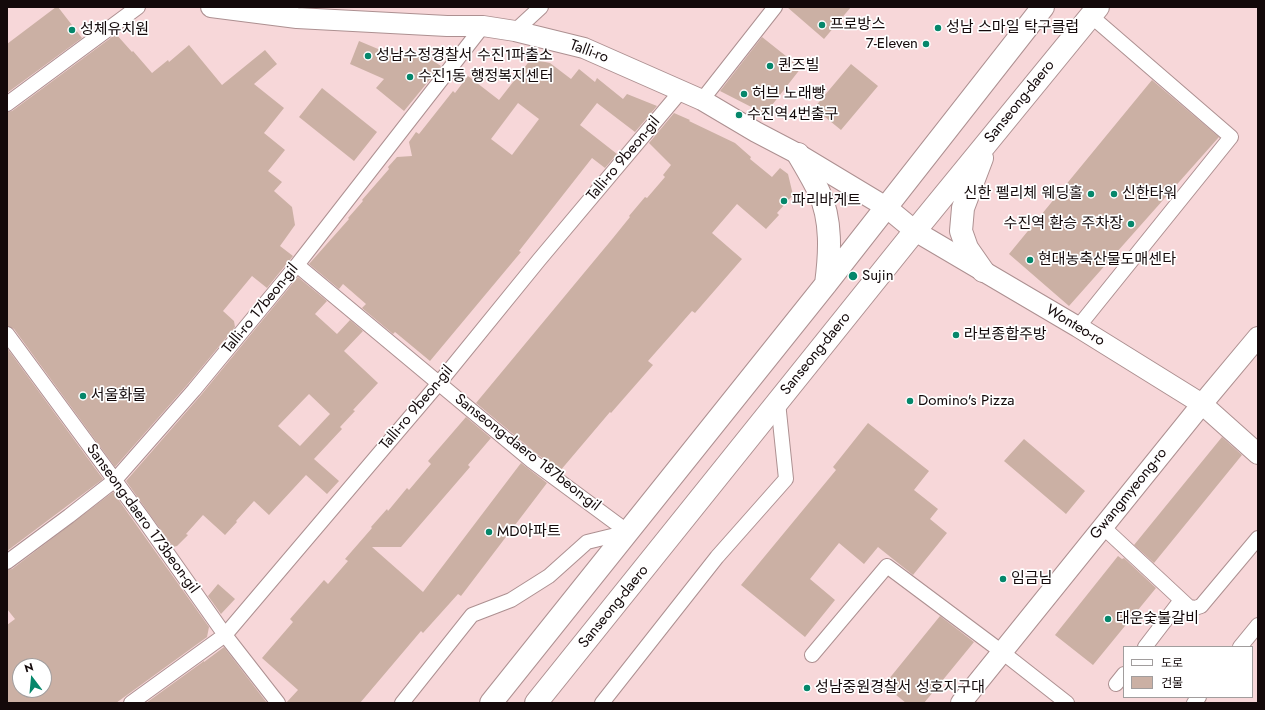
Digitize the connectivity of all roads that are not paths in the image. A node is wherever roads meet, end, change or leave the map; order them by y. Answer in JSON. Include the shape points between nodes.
{"nodes":[{"id":1,"x":138,"y":7,"type":"edge"},
{"id":2,"x":211,"y":7,"type":"edge"},
{"id":3,"x":540,"y":7,"type":"edge"},
{"id":4,"x":775,"y":7,"type":"edge"},
{"id":5,"x":1043,"y":7,"type":"edge"},
{"id":6,"x":1094,"y":12,"type":"edge"},
{"id":7,"x":483,"y":26,"type":"junction"},
{"id":8,"x":515,"y":31,"type":"junction"},
{"id":9,"x":681,"y":91,"type":"junction"},
{"id":10,"x":702,"y":100,"type":"junction"},
{"id":11,"x":7,"y":104,"type":"edge"},
{"id":12,"x":987,"y":143,"type":"junction"},
{"id":13,"x":798,"y":154,"type":"junction"},
{"id":14,"x":886,"y":206,"type":"junction"},
{"id":15,"x":915,"y":231,"type":"junction"},
{"id":16,"x":297,"y":265,"type":"junction"},
{"id":17,"x":983,"y":271,"type":"junction"},
{"id":18,"x":826,"y":284,"type":"junction"},
{"id":19,"x":1078,"y":327,"type":"junction"},
{"id":20,"x":7,"y":334,"type":"edge"},
{"id":21,"x":1258,"y":337,"type":"edge"},
{"id":22,"x":439,"y":383,"type":"junction"},
{"id":23,"x":778,"y":402,"type":"junction"},
{"id":24,"x":1202,"y":404,"type":"junction"},
{"id":25,"x":1257,"y":450,"type":"edge"},
{"id":26,"x":115,"y":480,"type":"junction"},
{"id":27,"x":1103,"y":527,"type":"junction"},
{"id":28,"x":628,"y":532,"type":"junction"},
{"id":29,"x":1258,"y":538,"type":"edge"},
{"id":30,"x":7,"y":562,"type":"edge"},
{"id":31,"x":1181,"y":600,"type":"junction"},
{"id":32,"x":1258,"y":625,"type":"edge"},
{"id":33,"x":225,"y":635,"type":"junction"},
{"id":34,"x":1146,"y":646,"type":"edge"},
{"id":35,"x":1241,"y":646,"type":"edge"},
{"id":36,"x":1002,"y":652,"type":"junction"},
{"id":37,"x":812,"y":655,"type":"dead end"},
{"id":38,"x":131,"y":703,"type":"edge"},
{"id":39,"x":278,"y":703,"type":"edge"},
{"id":40,"x":402,"y":703,"type":"edge"},
{"id":41,"x":491,"y":703,"type":"edge"},
{"id":42,"x":536,"y":703,"type":"edge"},
{"id":43,"x":602,"y":703,"type":"edge"},
{"id":44,"x":961,"y":703,"type":"edge"},
{"id":45,"x":1067,"y":703,"type":"edge"}],
"edges":[{"from":1,"to":11,"type":"street"},
{"from":2,"to":7,"type":"main road","name":"Talli-ro","via":[[298,18]]},
{"from":3,"to":8,"type":"street"},
{"from":4,"to":10,"type":"street"},
{"from":5,"to":14,"type":"main road"},
{"from":6,"to":12,"type":"main road","name":"Sanseong-daero"},
{"from":6,"to":19,"type":"street","via":[[1231,137]]},
{"from":7,"to":8,"type":"main road","name":"Talli-ro"},
{"from":7,"to":16,"type":"street","name":"Talli-ro 17beon-gil"},
{"from":8,"to":9,"type":"main road","name":"Talli-ro","via":[[584,48]]},
{"from":9,"to":10,"type":"main road","name":"Talli-ro"},
{"from":9,"to":22,"type":"street","name":"Talli-ro 9beon-gil"},
{"from":10,"to":13,"type":"main road","name":"Talli-ro"},
{"from":12,"to":15,"type":"main road","name":"Sanseong-daero"},
{"from":12,"to":17,"type":"main road","via":[[963,208],[961,231],[966,248]]},
{"from":13,"to":14,"type":"main road","name":"Talli-ro"},
{"from":13,"to":18,"type":"main road","via":[[819,193],[825,211],[829,237]]},
{"from":14,"to":15,"type":"main road","name":"Wonteo-ro"},
{"from":14,"to":18,"type":"main road"},
{"from":15,"to":17,"type":"main road","name":"Wonteo-ro"},
{"from":15,"to":23,"type":"main road","name":"Sanseong-daero"},
{"from":16,"to":22,"type":"street","name":"Sanseong-daero 187beon-gil"},
{"from":16,"to":26,"type":"street","name":"Talli-ro 17beon-gil","via":[[194,390]]},
{"from":17,"to":19,"type":"main road","name":"Wonteo-ro"},
{"from":18,"to":28,"type":"main road"},
{"from":19,"to":24,"type":"main road","name":"Wonteo-ro"},
{"from":20,"to":26,"type":"street","name":"Sanseong-daero 173beon-gil"},
{"from":21,"to":24,"type":"main road","name":"Gwangmyeong-ro"},
{"from":22,"to":28,"type":"street","name":"Sanseong-daero 187beon-gil","via":[[532,461]]},
{"from":22,"to":33,"type":"street","name":"Talli-ro 9beon-gil"},
{"from":23,"to":42,"type":"main road","name":"Sanseong-daero"},
{"from":23,"to":43,"type":"street","via":[[786,479],[717,557]]},
{"from":24,"to":25,"type":"main road","name":"Wonteo-ro"},
{"from":24,"to":27,"type":"main road","name":"Gwangmyeong-ro"},
{"from":26,"to":30,"type":"street","name":"Talli-ro 17beon-gil"},
{"from":26,"to":33,"type":"street","name":"Sanseong-daero 173beon-gil"},
{"from":27,"to":31,"type":"street"},
{"from":27,"to":36,"type":"main road","name":"Gwangmyeong-ro"},
{"from":28,"to":40,"type":"street","via":[[587,542],[549,576],[511,600],[472,616]]},
{"from":28,"to":41,"type":"main road"},
{"from":29,"to":31,"type":"street","via":[[1201,606],[1189,607]]},
{"from":31,"to":34,"type":"street"},
{"from":32,"to":35,"type":"street"},
{"from":33,"to":38,"type":"street","name":"Talli-ro 9beon-gil"},
{"from":33,"to":39,"type":"street","name":"Sanseong-daero 173beon-gil"},
{"from":36,"to":37,"type":"street","via":[[887,566]]},
{"from":36,"to":44,"type":"main road","name":"Gwangmyeong-ro"},
{"from":36,"to":45,"type":"street"}]}
